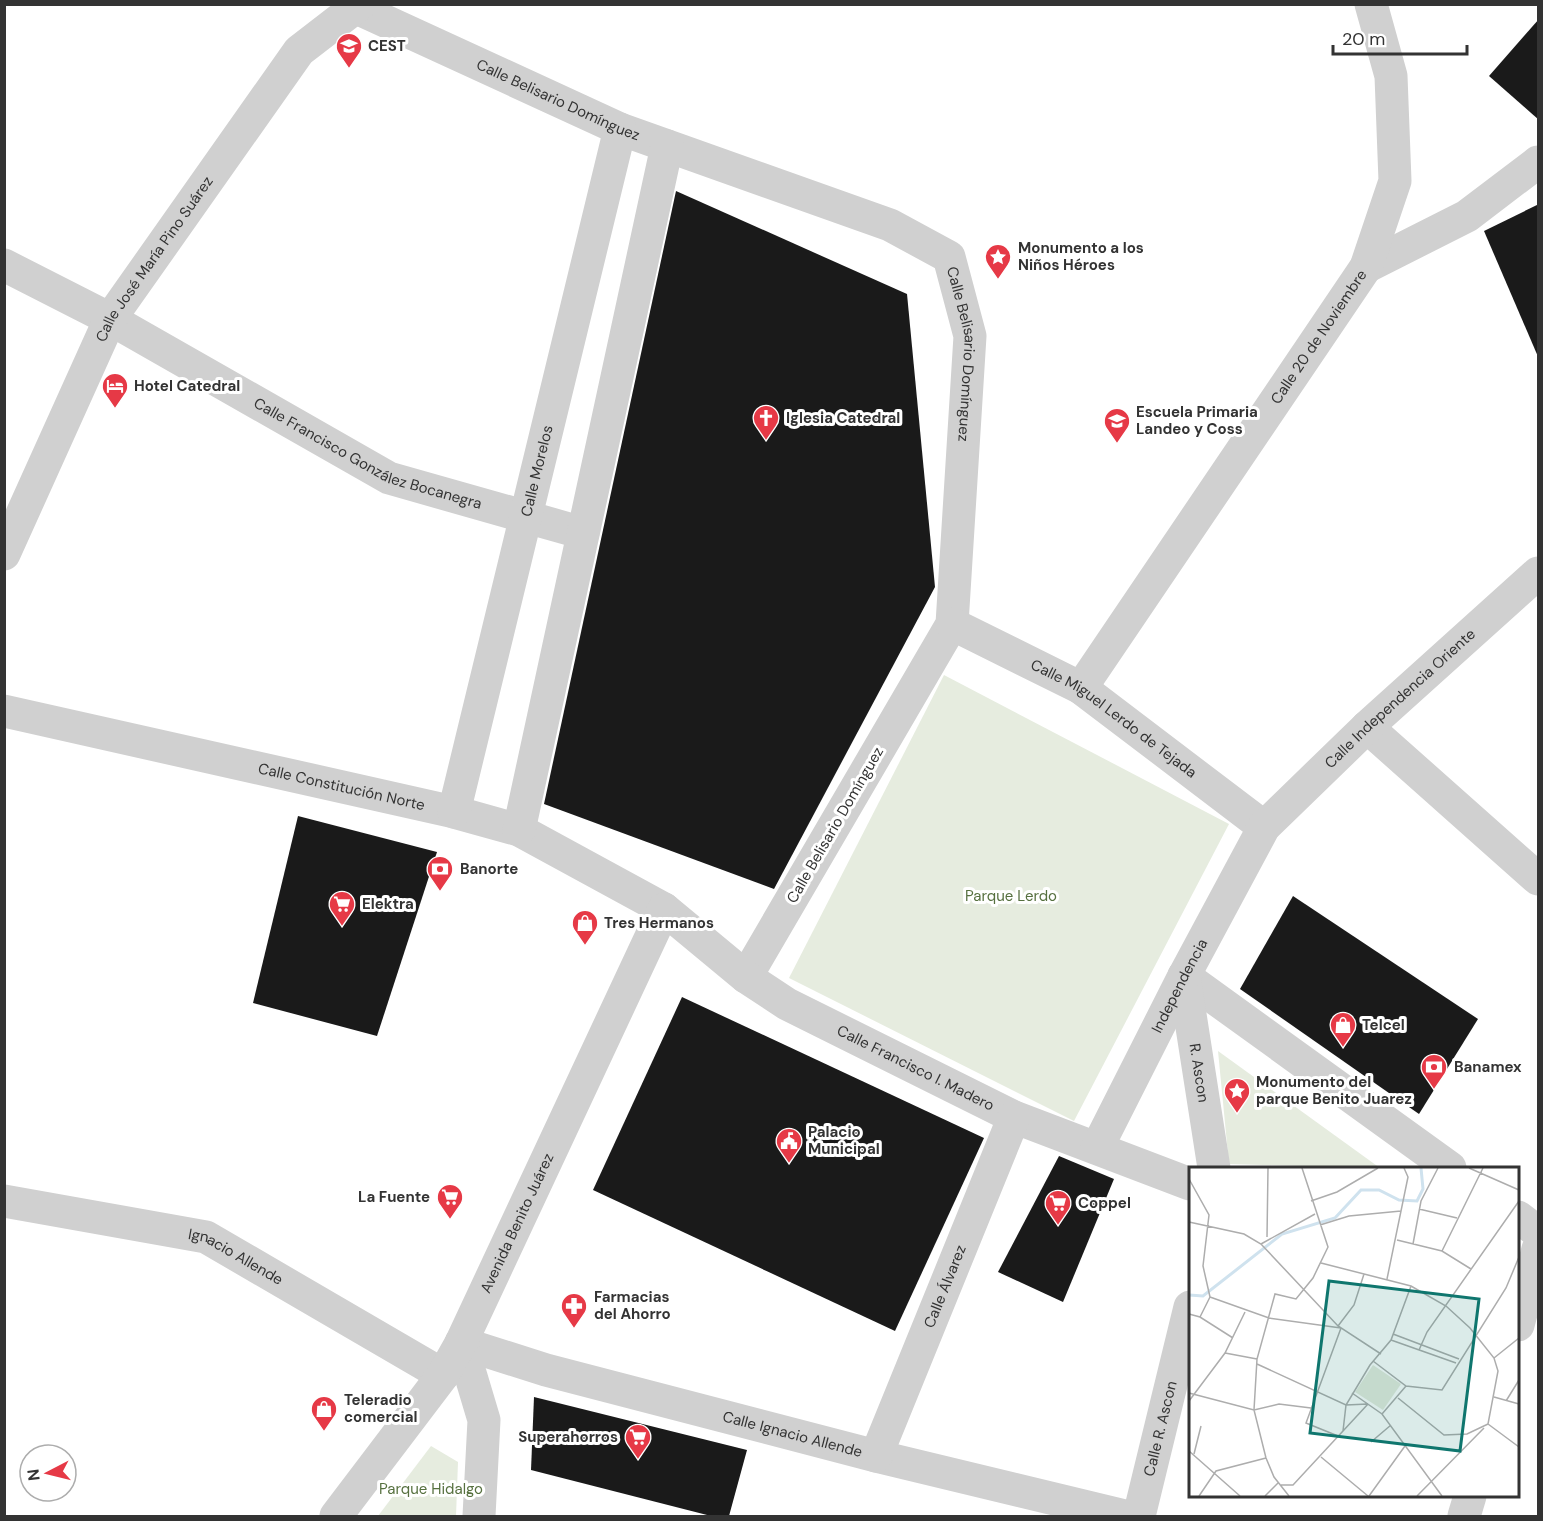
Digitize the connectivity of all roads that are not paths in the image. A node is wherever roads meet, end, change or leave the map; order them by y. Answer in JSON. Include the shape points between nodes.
{"nodes":[{"id":1,"x":1371,"y":4,"type":"edge"},
{"id":2,"x":355,"y":6,"type":"edge"},
{"id":3,"x":620,"y":129,"type":"junction"},
{"id":4,"x":667,"y":146,"type":"junction"},
{"id":5,"x":1539,"y":162,"type":"edge"},
{"id":6,"x":4,"y":265,"type":"edge"},
{"id":7,"x":1366,"y":267,"type":"junction"},
{"id":8,"x":110,"y":319,"type":"junction"},
{"id":9,"x":526,"y":518,"type":"junction"},
{"id":10,"x":583,"y":533,"type":"junction"},
{"id":11,"x":4,"y":554,"type":"edge"},
{"id":12,"x":1539,"y":573,"type":"edge"},
{"id":13,"x":952,"y":624,"type":"junction"},
{"id":14,"x":1081,"y":688,"type":"junction"},
{"id":15,"x":4,"y":711,"type":"edge"},
{"id":16,"x":1367,"y":727,"type":"junction"},
{"id":17,"x":454,"y":812,"type":"junction"},
{"id":18,"x":1264,"y":827,"type":"junction"},
{"id":19,"x":519,"y":830,"type":"junction"},
{"id":20,"x":1539,"y":879,"type":"edge"},
{"id":21,"x":664,"y":909,"type":"junction"},
{"id":22,"x":1184,"y":976,"type":"junction"},
{"id":23,"x":746,"y":977,"type":"junction"},
{"id":24,"x":1014,"y":1117,"type":"junction"},
{"id":25,"x":1097,"y":1148,"type":"junction"},
{"id":26,"x":1214,"y":1167,"type":"edge"},
{"id":27,"x":1449,"y":1167,"type":"edge"},
{"id":28,"x":1189,"y":1183,"type":"edge"},
{"id":29,"x":4,"y":1201,"type":"edge"},
{"id":30,"x":1519,"y":1218,"type":"edge"},
{"id":31,"x":1539,"y":1232,"type":"edge"},
{"id":32,"x":1539,"y":1250,"type":"edge"},
{"id":33,"x":1189,"y":1315,"type":"edge"},
{"id":34,"x":1519,"y":1321,"type":"edge"},
{"id":35,"x":461,"y":1342,"type":"junction"},
{"id":36,"x":443,"y":1375,"type":"junction"},
{"id":37,"x":876,"y":1456,"type":"junction"},
{"id":38,"x":1470,"y":1497,"type":"edge"},
{"id":39,"x":336,"y":1516,"type":"edge"},
{"id":40,"x":479,"y":1516,"type":"edge"},
{"id":41,"x":1125,"y":1516,"type":"edge"},
{"id":42,"x":1139,"y":1516,"type":"edge"},
{"id":43,"x":1464,"y":1516,"type":"edge"}],
"edges":[{"from":1,"to":7,"type":"street","name":"Calle 20 de Noviembre","via":[[1391,76],[1395,181]]},
{"from":2,"to":3,"type":"street","name":"Calle Belisario Domínguez"},
{"from":2,"to":8,"type":"street","name":"Calle José María Pino Suárez","via":[[299,51]]},
{"from":3,"to":4,"type":"street","name":"Calle Belisario Domínguez"},
{"from":3,"to":9,"type":"street","name":"Calle Morelos"},
{"from":4,"to":10,"type":"street"},
{"from":4,"to":13,"type":"street","name":"Calle Belisario Domínguez","via":[[890,225],[949,257],[970,336]]},
{"from":5,"to":7,"type":"street","via":[[1467,216]]},
{"from":6,"to":8,"type":"street","name":"Calle Francisco González Bocanegra"},
{"from":7,"to":14,"type":"street","name":"Calle 20 de Noviembre"},
{"from":8,"to":9,"type":"street","name":"Calle Francisco González Bocanegra","via":[[389,478]]},
{"from":8,"to":11,"type":"street","name":"Calle José María Pino Suárez"},
{"from":9,"to":10,"type":"street","name":"Calle Francisco González Bocanegra"},
{"from":9,"to":17,"type":"street","name":"Calle Morelos"},
{"from":10,"to":19,"type":"street"},
{"from":12,"to":16,"type":"street","name":"Calle Independencia Oriente"},
{"from":13,"to":14,"type":"street","name":"Calle Miguel Lerdo de Tejada"},
{"from":13,"to":23,"type":"street","name":"Calle Belisario Domínguez"},
{"from":14,"to":18,"type":"street","name":"Calle Miguel Lerdo de Tejada"},
{"from":15,"to":17,"type":"street","name":"Calle Constitución Norte"},
{"from":16,"to":18,"type":"street","name":"Calle Independencia Oriente"},
{"from":16,"to":20,"type":"street"},
{"from":17,"to":19,"type":"street","name":"Calle Constitución Norte"},
{"from":18,"to":22,"type":"street","name":"Independencia"},
{"from":19,"to":21,"type":"street","name":"Calle Constitución Norte"},
{"from":21,"to":23,"type":"street","name":"Calle Francisco I. Madero"},
{"from":21,"to":35,"type":"street","name":"Avenida Benito Juárez"},
{"from":22,"to":25,"type":"street","name":"Independencia"},
{"from":22,"to":26,"type":"street","name":"R. Ascon"},
{"from":22,"to":27,"type":"street"},
{"from":23,"to":24,"type":"street","name":"Calle Francisco I. Madero","via":[[787,1004]]},
{"from":24,"to":25,"type":"street","name":"Calle Francisco I. Madero"},
{"from":24,"to":37,"type":"street","name":"Calle Álvarez"},
{"from":25,"to":28,"type":"street","name":"Calle Francisco I. Madero"},
{"from":29,"to":36,"type":"street","name":"Ignacio Allende","via":[[206,1237]]},
{"from":30,"to":31,"type":"street"},
{"from":32,"to":34,"type":"street"},
{"from":33,"to":42,"type":"street","name":"Calle R. Ascon"},
{"from":35,"to":36,"type":"street","name":"Avenida Benito Juárez"},
{"from":35,"to":37,"type":"street","name":"Calle Ignacio Allende","via":[[546,1370]]},
{"from":35,"to":40,"type":"street","via":[[484,1420]]},
{"from":36,"to":39,"type":"street","name":"Avenida Benito Juárez"},
{"from":37,"to":41,"type":"street","name":"Calle Ignacio Allende"},
{"from":38,"to":43,"type":"street"}]}
